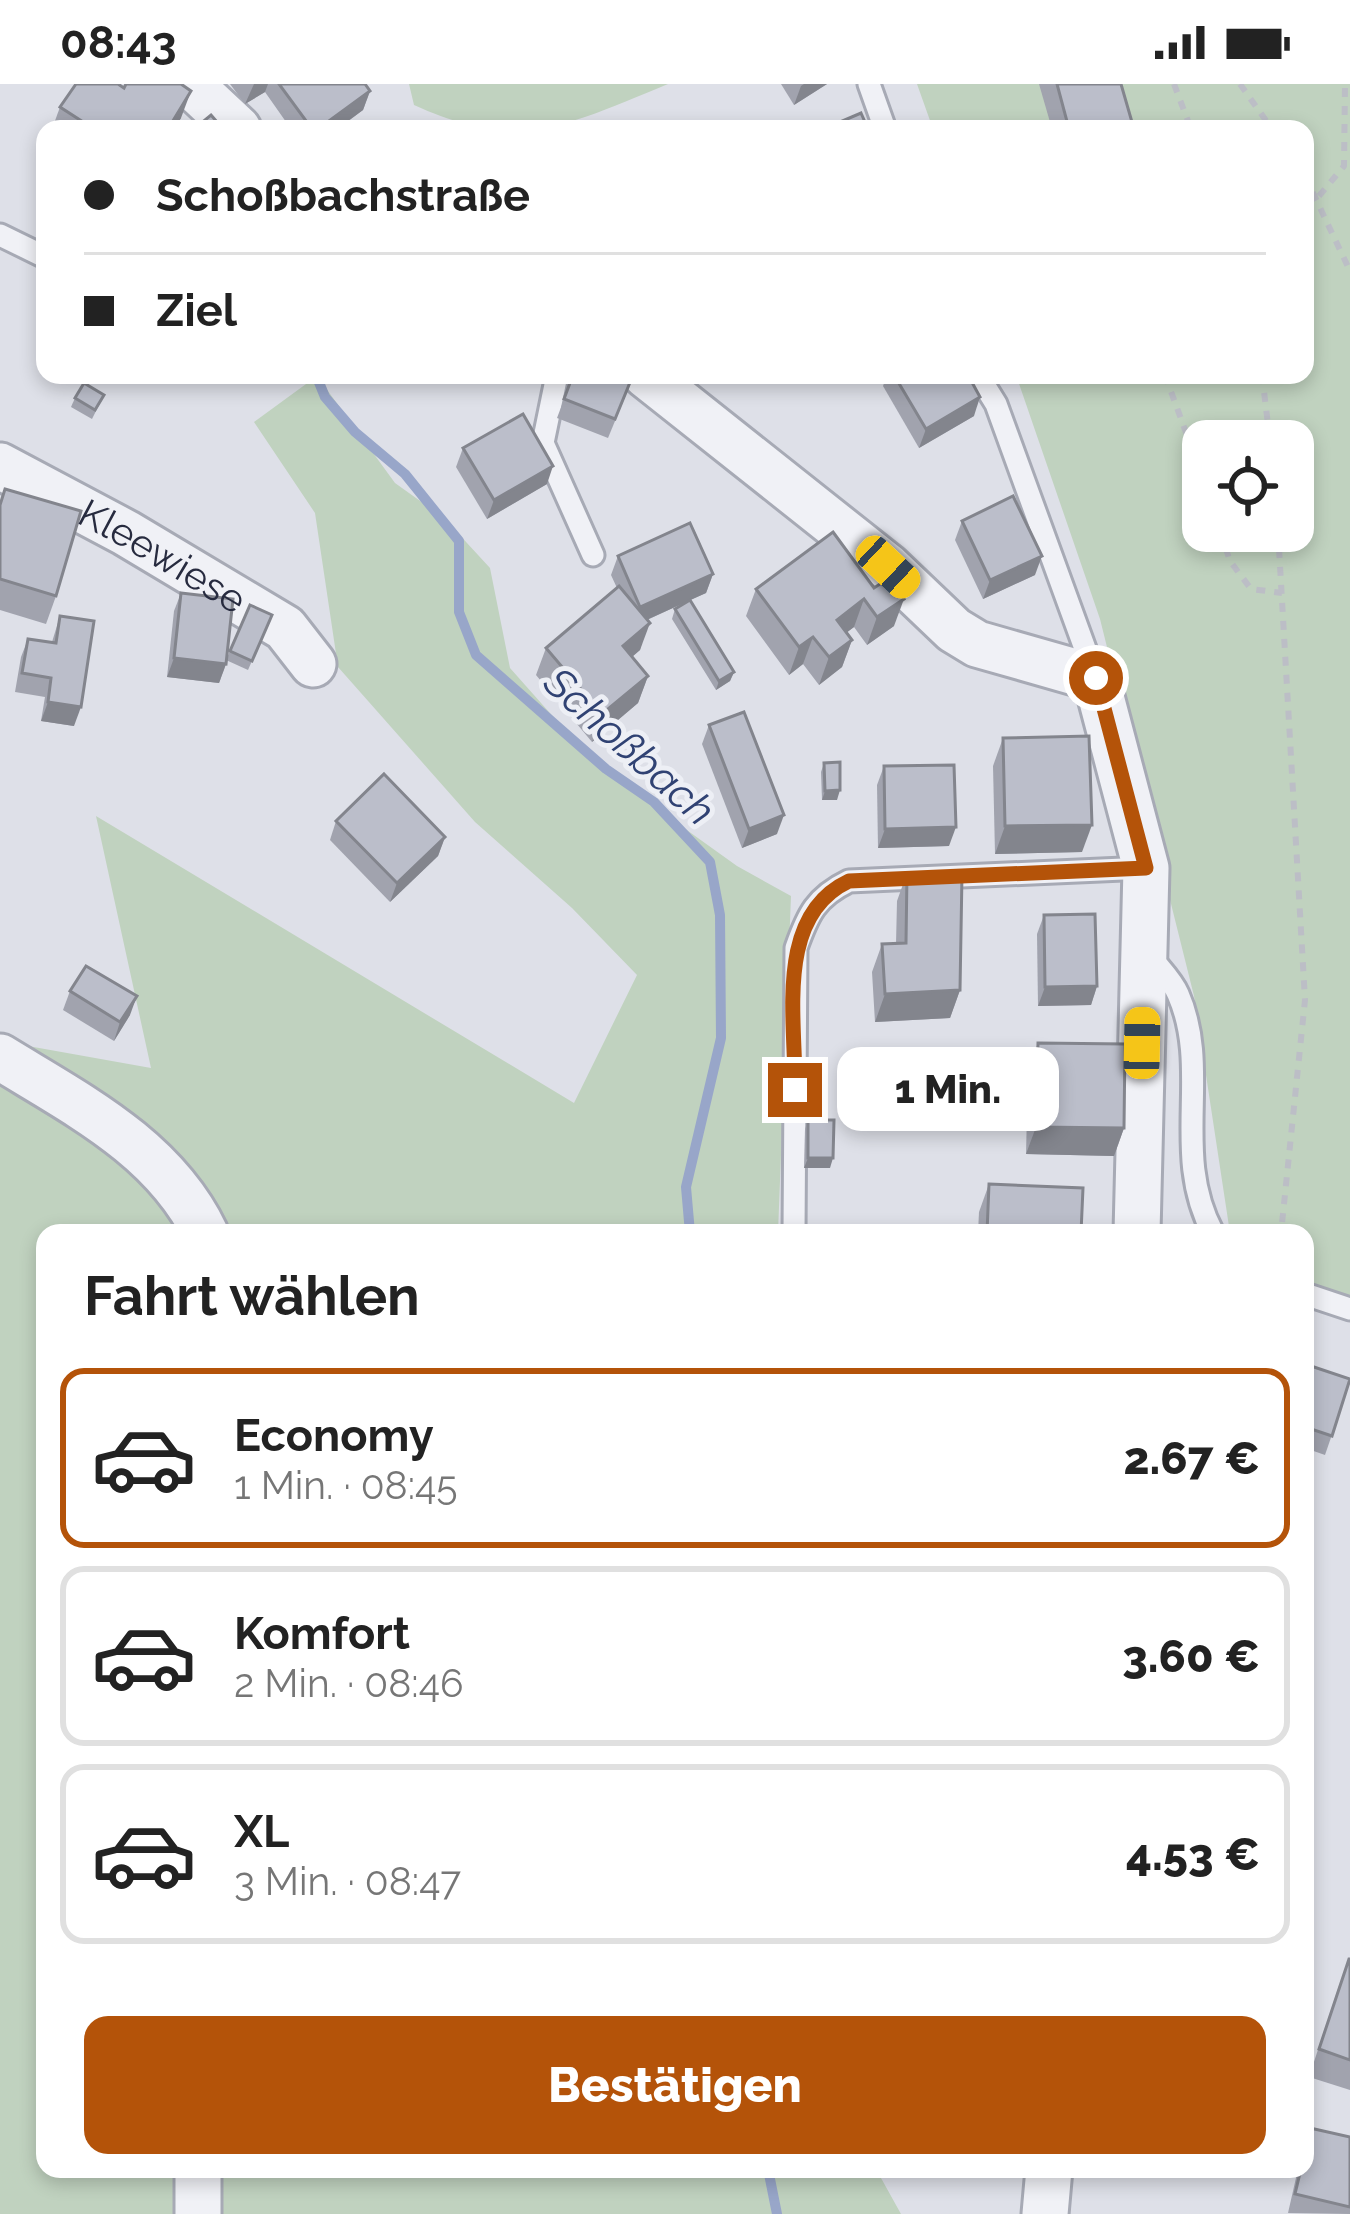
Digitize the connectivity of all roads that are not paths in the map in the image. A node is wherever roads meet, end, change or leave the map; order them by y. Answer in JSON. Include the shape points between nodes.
{"nodes":[{"id":1,"x":190,"y":84,"type":"edge"},
{"id":2,"x":869,"y":84,"type":"edge"},
{"id":3,"x":228,"y":120,"type":"edge"},
{"id":4,"x":882,"y":120,"type":"edge"},
{"id":5,"x":0,"y":235,"type":"edge"},
{"id":6,"x":36,"y":253,"type":"edge"},
{"id":7,"x":555,"y":384,"type":"edge"},
{"id":8,"x":657,"y":384,"type":"edge"},
{"id":9,"x":984,"y":384,"type":"edge"},
{"id":10,"x":0,"y":466,"type":"edge"},
{"id":11,"x":593,"y":555,"type":"dead end"},
{"id":12,"x":313,"y":664,"type":"dead end"},
{"id":13,"x":1096,"y":678,"type":"junction"},
{"id":14,"x":1146,"y":868,"type":"junction"},
{"id":15,"x":1144,"y":948,"type":"junction"},
{"id":16,"x":0,"y":1058,"type":"edge"},
{"id":17,"x":200,"y":1224,"type":"edge"},
{"id":18,"x":794,"y":1224,"type":"edge"},
{"id":19,"x":1137,"y":1224,"type":"edge"},
{"id":20,"x":1209,"y":1224,"type":"edge"},
{"id":21,"x":1314,"y":1297,"type":"edge"},
{"id":22,"x":1350,"y":1310,"type":"edge"},
{"id":23,"x":198,"y":2178,"type":"edge"},
{"id":24,"x":1048,"y":2178,"type":"edge"},
{"id":25,"x":198,"y":2214,"type":"edge"},
{"id":26,"x":1045,"y":2214,"type":"edge"}],
"edges":[{"from":1,"to":3,"type":"street"},
{"from":2,"to":4,"type":"lane"},
{"from":5,"to":6,"type":"lane"},
{"from":7,"to":11,"type":"lane","via":[[543,443]]},
{"from":8,"to":13,"type":"street","via":[[888,567],[954,630]]},
{"from":9,"to":13,"type":"lane"},
{"from":10,"to":12,"type":"street","name":"Kleewiese","via":[[285,628]]},
{"from":13,"to":14,"type":"street"},
{"from":14,"to":15,"type":"street"},
{"from":14,"to":18,"type":"lane","via":[[849,881],[826,892],[810,909],[796,948]]},
{"from":15,"to":19,"type":"street"},
{"from":15,"to":20,"type":"lane","via":[[1177,990],[1191,1037],[1190,1166]]},
{"from":16,"to":17,"type":"street","via":[[123,1132]]},
{"from":21,"to":22,"type":"lane"},
{"from":23,"to":25,"type":"street"},
{"from":24,"to":26,"type":"street"}]}
